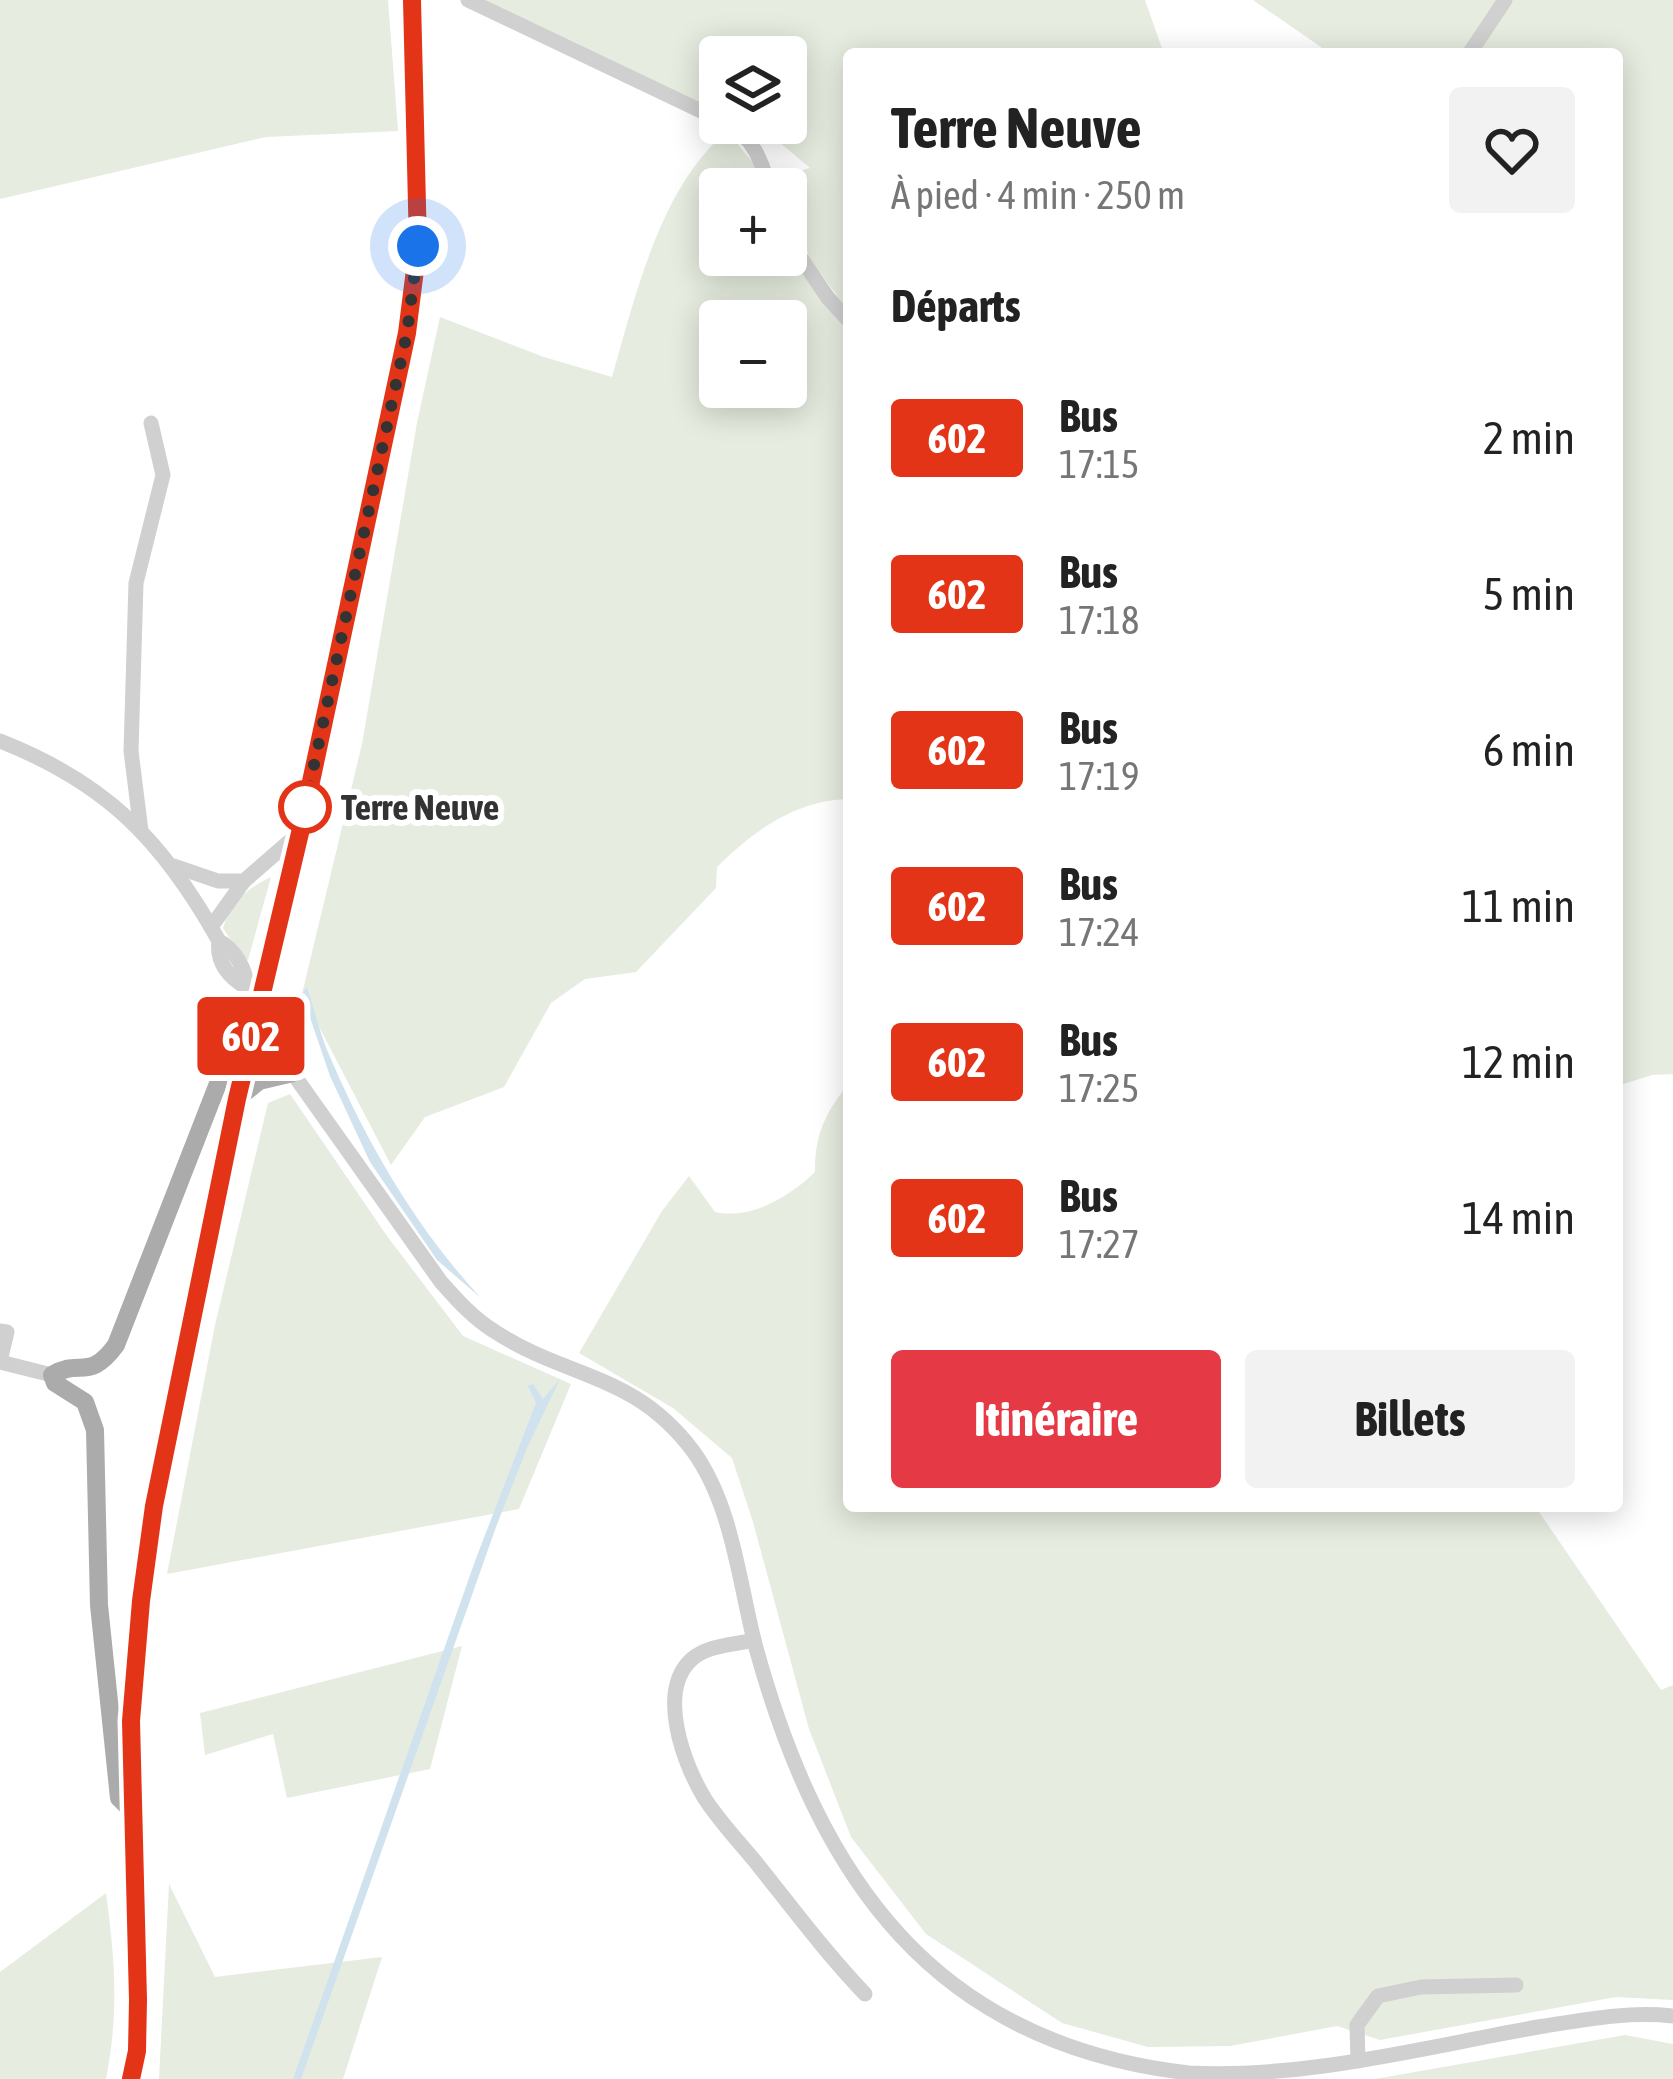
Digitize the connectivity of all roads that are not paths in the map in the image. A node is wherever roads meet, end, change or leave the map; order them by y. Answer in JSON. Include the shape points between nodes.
{"nodes":[{"id":1,"x":412,"y":0,"type":"edge"},
{"id":2,"x":468,"y":0,"type":"edge"},
{"id":3,"x":1505,"y":0,"type":"edge"},
{"id":4,"x":1473,"y":48,"type":"edge"},
{"id":5,"x":699,"y":111,"type":"edge"},
{"id":6,"x":807,"y":267,"type":"edge"},
{"id":7,"x":843,"y":314,"type":"edge"},
{"id":8,"x":151,"y":423,"type":"dead end"},
{"id":9,"x":0,"y":740,"type":"edge"},
{"id":10,"x":141,"y":831,"type":"junction"},
{"id":11,"x":300,"y":833,"type":"junction"},
{"id":12,"x":172,"y":865,"type":"junction"},
{"id":13,"x":244,"y":881,"type":"junction"},
{"id":14,"x":215,"y":934,"type":"junction"},
{"id":15,"x":252,"y":997,"type":"junction"},
{"id":16,"x":249,"y":1046,"type":"junction"},
{"id":17,"x":293,"y":1073,"type":"junction"},
{"id":18,"x":237,"y":1099,"type":"junction"},
{"id":19,"x":0,"y":1331,"type":"edge"},
{"id":20,"x":0,"y":1362,"type":"edge"},
{"id":21,"x":52,"y":1375,"type":"junction"},
{"id":22,"x":754,"y":1640,"type":"junction"},
{"id":23,"x":131,"y":1811,"type":"junction"},
{"id":24,"x":1516,"y":1985,"type":"dead end"},
{"id":25,"x":865,"y":1994,"type":"dead end"},
{"id":26,"x":1673,"y":2016,"type":"edge"},
{"id":27,"x":1358,"y":2061,"type":"junction"},
{"id":28,"x":131,"y":2079,"type":"edge"}],
"edges":[{"from":1,"to":11,"type":"main road","via":[[419,165],[413,293]]},
{"from":2,"to":5,"type":"street"},
{"from":3,"to":4,"type":"street"},
{"from":6,"to":7,"type":"street"},
{"from":8,"to":10,"type":"street","via":[[163,475],[136,583],[131,751]]},
{"from":9,"to":10,"type":"street","via":[[86,782]]},
{"from":10,"to":12,"type":"street"},
{"from":11,"to":13,"type":"street"},
{"from":11,"to":15,"type":"main road"},
{"from":12,"to":13,"type":"street"},
{"from":12,"to":14,"type":"street"},
{"from":13,"to":14,"type":"street"},
{"from":14,"to":15,"type":"street","via":[[247,976]]},
{"from":15,"to":16,"type":"main road"},
{"from":15,"to":17,"type":"street"},
{"from":16,"to":18,"type":"main road"},
{"from":16,"to":21,"type":"main road","via":[[226,1063],[116,1346],[103,1364]]},
{"from":17,"to":18,"type":"main road","via":[[259,1082]]},
{"from":17,"to":22,"type":"street","via":[[464,1307],[494,1331],[636,1395],[692,1450],[717,1497]]},
{"from":18,"to":23,"type":"main road","via":[[154,1506],[131,1721]]},
{"from":19,"to":20,"type":"street","via":[[7,1332]]},
{"from":20,"to":21,"type":"street"},
{"from":21,"to":23,"type":"main road","via":[[85,1402],[95,1430],[99,1605],[119,1798]]},
{"from":22,"to":25,"type":"street","via":[[689,1662],[678,1682],[681,1742],[705,1798]]},
{"from":22,"to":27,"type":"street","via":[[788,1750],[842,1864],[880,1915],[947,1979],[1023,2026],[1133,2064],[1251,2076]]},
{"from":23,"to":28,"type":"main road","via":[[138,2000]]},
{"from":24,"to":27,"type":"street","via":[[1378,1996],[1357,2025]]},
{"from":26,"to":27,"type":"street","via":[[1610,2015]]}]}
